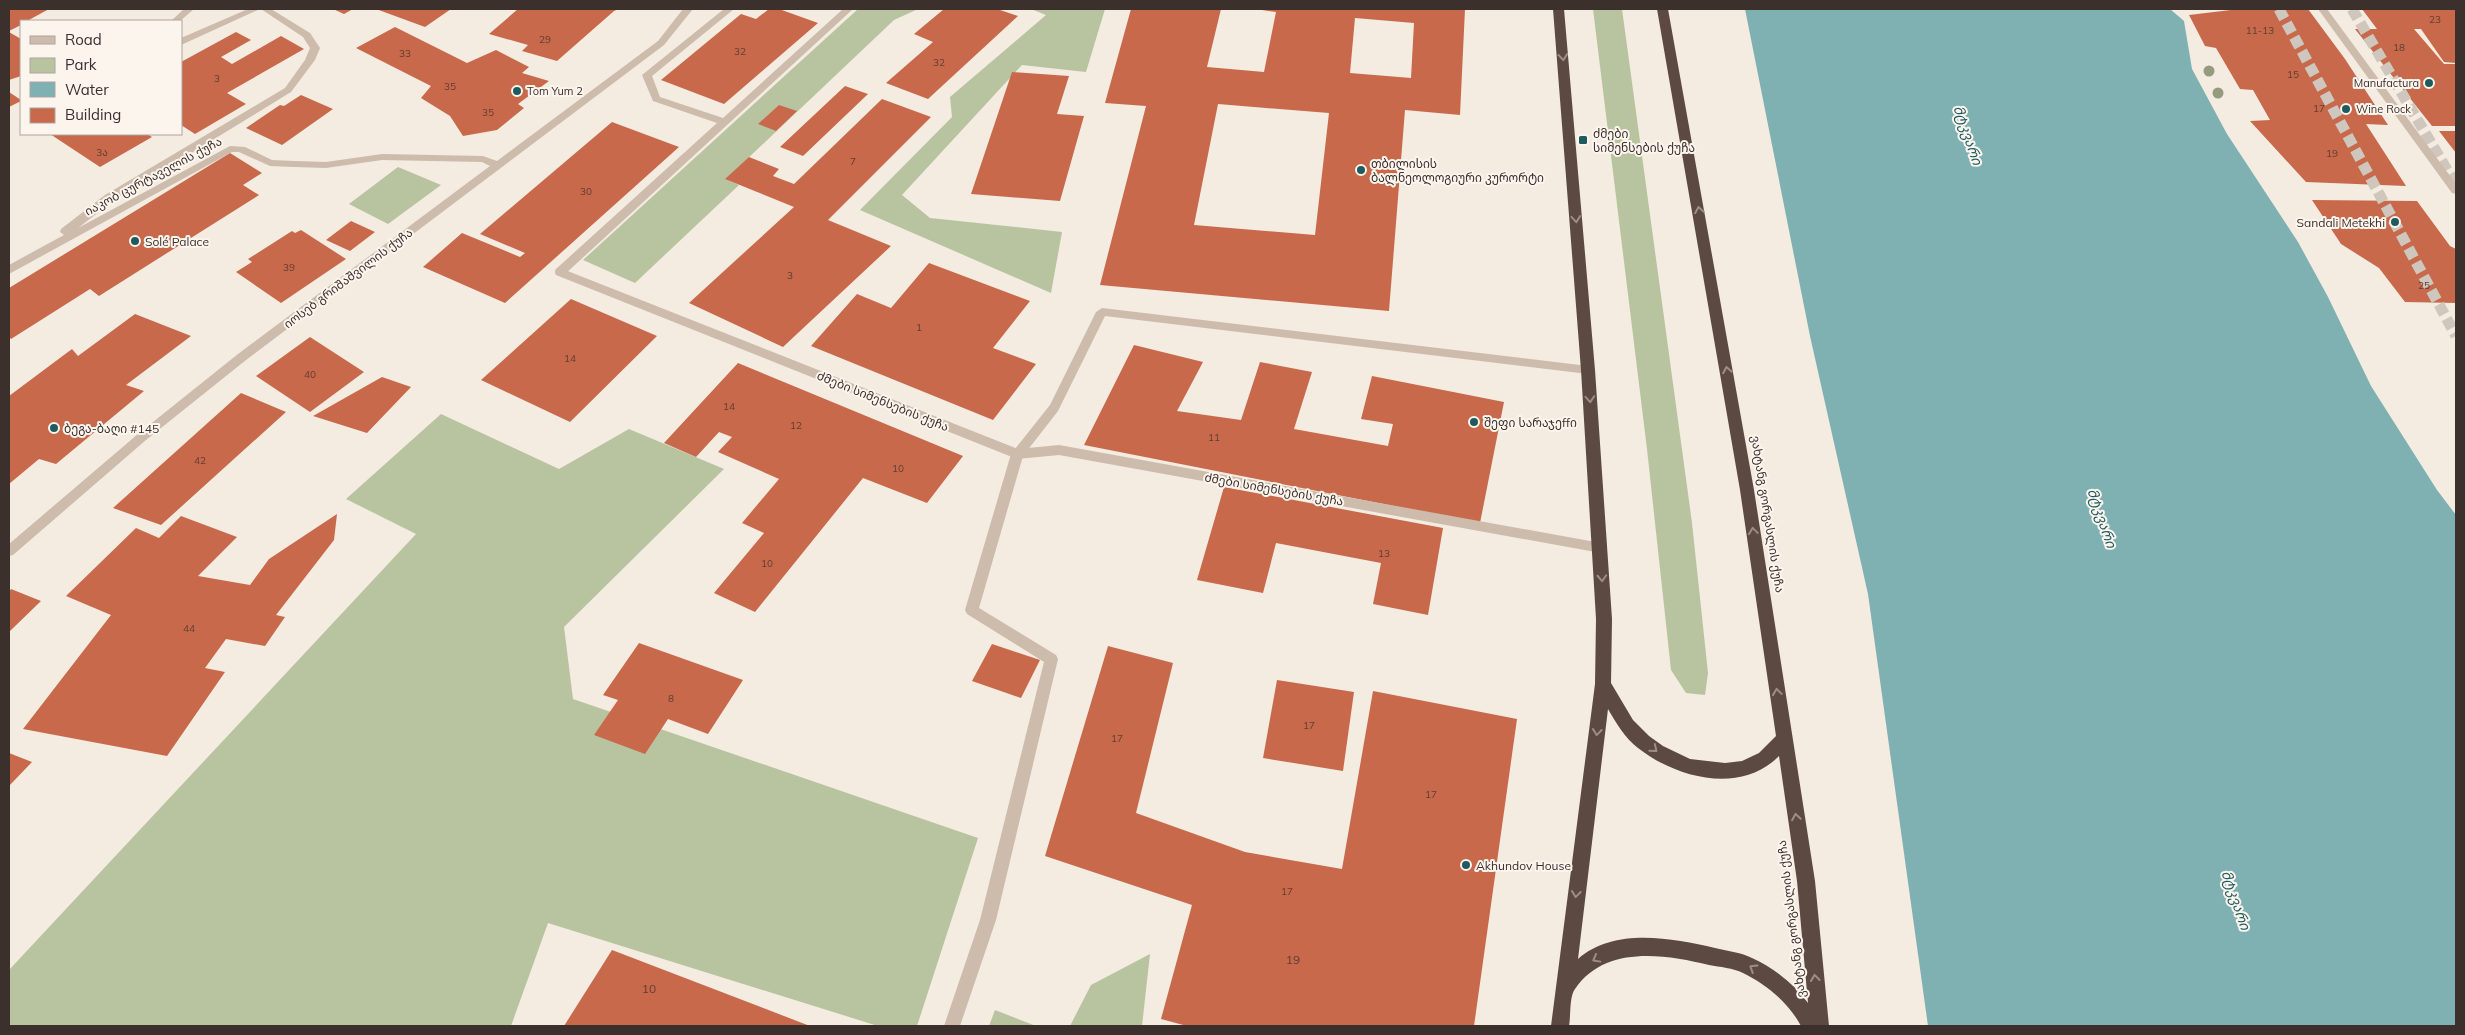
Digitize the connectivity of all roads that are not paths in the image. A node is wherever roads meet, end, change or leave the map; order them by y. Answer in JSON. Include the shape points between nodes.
{"nodes":[{"id":1,"x":189,"y":9,"type":"edge"},
{"id":2,"x":255,"y":9,"type":"edge"},
{"id":3,"x":265,"y":9,"type":"edge"},
{"id":4,"x":688,"y":9,"type":"edge"},
{"id":5,"x":729,"y":9,"type":"edge"},
{"id":6,"x":848,"y":9,"type":"edge"},
{"id":7,"x":1558,"y":9,"type":"edge"},
{"id":8,"x":1663,"y":9,"type":"edge"},
{"id":9,"x":2322,"y":9,"type":"edge"},
{"id":10,"x":176,"y":20,"type":"edge"},
{"id":11,"x":182,"y":42,"type":"edge"},
{"id":12,"x":724,"y":122,"type":"junction"},
{"id":13,"x":497,"y":165,"type":"junction"},
{"id":14,"x":2456,"y":190,"type":"edge"},
{"id":15,"x":31,"y":258,"type":"junction"},
{"id":16,"x":9,"y":270,"type":"edge"},
{"id":17,"x":1588,"y":370,"type":"junction"},
{"id":18,"x":1017,"y":454,"type":"junction"},
{"id":19,"x":1601,"y":548,"type":"junction"},
{"id":20,"x":9,"y":551,"type":"edge"},
{"id":21,"x":1603,"y":684,"type":"junction"},
{"id":22,"x":1784,"y":740,"type":"junction"},
{"id":23,"x":1565,"y":986,"type":"junction"},
{"id":24,"x":952,"y":1026,"type":"edge"},
{"id":25,"x":1560,"y":1026,"type":"edge"},
{"id":26,"x":1811,"y":1026,"type":"edge"},
{"id":27,"x":1820,"y":1026,"type":"edge"}],
"edges":[{"from":1,"to":10,"type":"street"},
{"from":2,"to":11,"type":"street"},
{"from":3,"to":15,"type":"street","via":[[307,35],[315,48],[288,90],[109,198]]},
{"from":4,"to":13,"type":"street","name":"იოსებ გრიშაშვილის ქუჩა","via":[[661,43]]},
{"from":5,"to":12,"type":"street","via":[[647,75],[656,99]]},
{"from":6,"to":12,"type":"street","name":"ძმები სიმენსების ქუჩა"},
{"from":7,"to":17,"type":"highway","one_way":true},
{"from":22,"to":8,"type":"highway","name":"ვახტანგ გორგასლის ქუჩა","one_way":true,"via":[[1747,490]]},
{"from":9,"to":14,"type":"street"},
{"from":12,"to":18,"type":"street","name":"ძმები სიმენსების ქუჩა","via":[[560,272]]},
{"from":13,"to":15,"type":"street","name":"იაკობ ცურტაველის ქუჩა","via":[[483,159],[382,158],[326,165],[270,163],[241,149],[230,149]]},
{"from":13,"to":20,"type":"street","name":"იოსებ გრიშაშვილის ქუჩა","via":[[165,418]]},
{"from":15,"to":16,"type":"street","name":"იაკობ ცურტაველის ქუჩა"},
{"from":17,"to":18,"type":"street","via":[[1102,312],[1054,408]]},
{"from":17,"to":19,"type":"highway","one_way":true},
{"from":18,"to":19,"type":"street","name":"ძმები სიმენსების ქუჩა","via":[[1059,450]]},
{"from":18,"to":24,"type":"street","via":[[972,610],[1052,659],[988,920]]},
{"from":19,"to":21,"type":"highway","one_way":true},
{"from":21,"to":22,"type":"highway","one_way":true,"via":[[1631,730],[1662,755],[1700,770],[1732,772],[1760,763]]},
{"from":21,"to":23,"type":"highway","one_way":true},
{"from":27,"to":22,"type":"highway","name":"ვახტანგ გორგასლის ქუჩა","one_way":true,"via":[[1806,881]]},
{"from":23,"to":25,"type":"highway"},
{"from":26,"to":23,"type":"highway","one_way":true,"via":[[1805,1013],[1780,987],[1748,964],[1688,950],[1662,946],[1626,948],[1594,958]]}]}
